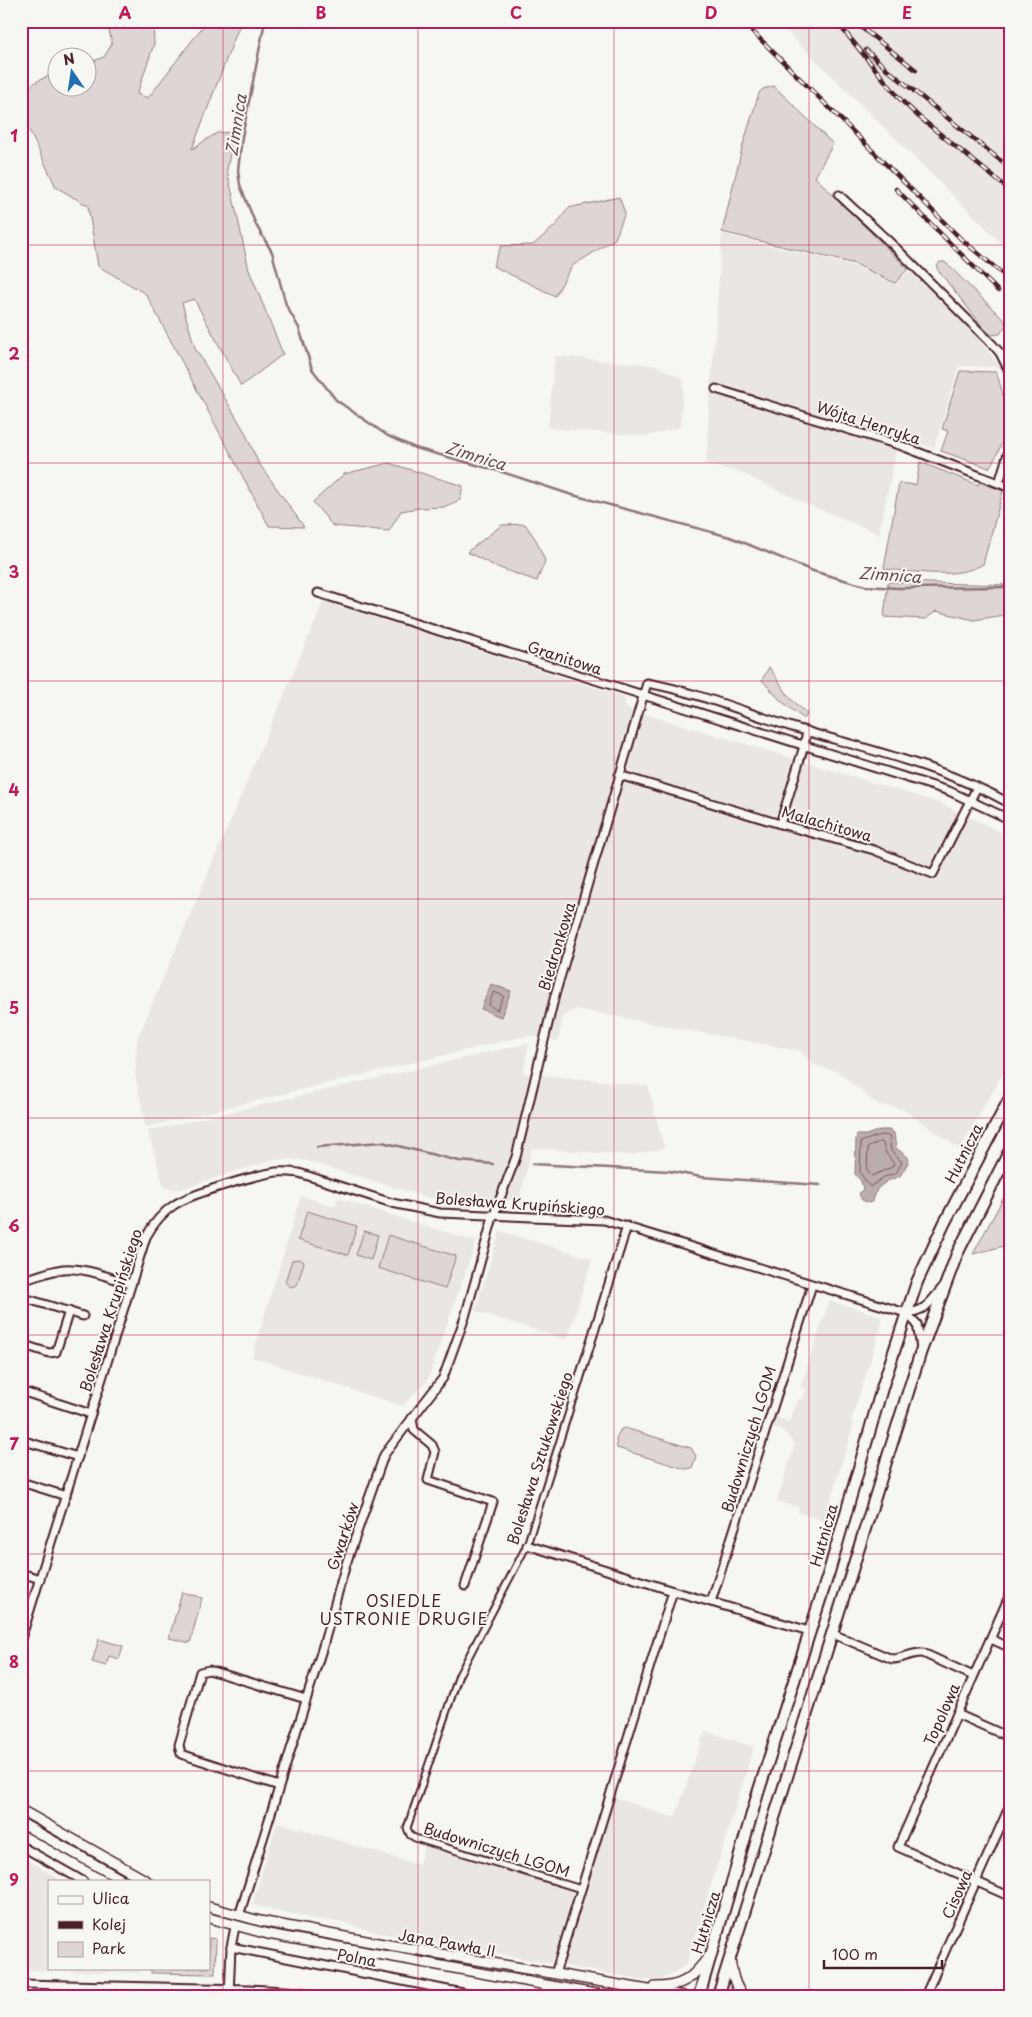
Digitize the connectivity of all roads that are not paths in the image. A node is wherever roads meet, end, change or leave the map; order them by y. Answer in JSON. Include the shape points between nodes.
{"nodes":[{"id":1,"x":839,"y":195,"type":"dead end"},
{"id":2,"x":1011,"y":374,"type":"edge"},
{"id":3,"x":716,"y":389,"type":"dead end"},
{"id":4,"x":1011,"y":444,"type":"edge"},
{"id":5,"x":999,"y":483,"type":"junction"},
{"id":6,"x":1011,"y":488,"type":"edge"},
{"id":7,"x":318,"y":593,"type":"dead end"},
{"id":8,"x":643,"y":696,"type":"junction"},
{"id":9,"x":807,"y":731,"type":"junction"},
{"id":10,"x":804,"y":746,"type":"junction"},
{"id":11,"x":619,"y":775,"type":"junction"},
{"id":12,"x":977,"y":787,"type":"junction"},
{"id":13,"x":970,"y":801,"type":"junction"},
{"id":14,"x":1011,"y":804,"type":"edge"},
{"id":15,"x":1011,"y":820,"type":"edge"},
{"id":16,"x":780,"y":824,"type":"junction"},
{"id":17,"x":1011,"y":1096,"type":"edge"},
{"id":18,"x":1011,"y":1148,"type":"edge"},
{"id":19,"x":493,"y":1217,"type":"junction"},
{"id":20,"x":627,"y":1226,"type":"junction"},
{"id":21,"x":21,"y":1281,"type":"edge"},
{"id":22,"x":131,"y":1284,"type":"junction"},
{"id":23,"x":812,"y":1285,"type":"junction"},
{"id":24,"x":944,"y":1286,"type":"junction"},
{"id":25,"x":21,"y":1297,"type":"edge"},
{"id":26,"x":69,"y":1311,"type":"junction"},
{"id":27,"x":906,"y":1313,"type":"junction"},
{"id":28,"x":83,"y":1316,"type":"dead end"},
{"id":29,"x":21,"y":1344,"type":"edge"},
{"id":30,"x":921,"y":1351,"type":"junction"},
{"id":31,"x":21,"y":1391,"type":"edge"},
{"id":32,"x":573,"y":1399,"type":"joint"},
{"id":33,"x":91,"y":1414,"type":"junction"},
{"id":34,"x":412,"y":1418,"type":"junction"},
{"id":35,"x":21,"y":1440,"type":"edge"},
{"id":36,"x":78,"y":1458,"type":"junction"},
{"id":37,"x":21,"y":1482,"type":"edge"},
{"id":38,"x":66,"y":1496,"type":"junction"},
{"id":39,"x":527,"y":1545,"type":"junction"},
{"id":40,"x":21,"y":1573,"type":"edge"},
{"id":41,"x":40,"y":1579,"type":"junction"},
{"id":42,"x":466,"y":1586,"type":"dead end"},
{"id":43,"x":674,"y":1591,"type":"junction"},
{"id":44,"x":1011,"y":1592,"type":"edge"},
{"id":45,"x":711,"y":1602,"type":"junction"},
{"id":46,"x":24,"y":1619,"type":"edge"},
{"id":47,"x":809,"y":1631,"type":"junction"},
{"id":48,"x":833,"y":1634,"type":"junction"},
{"id":49,"x":991,"y":1639,"type":"junction"},
{"id":50,"x":21,"y":1640,"type":"edge"},
{"id":51,"x":1011,"y":1648,"type":"edge"},
{"id":52,"x":973,"y":1676,"type":"junction"},
{"id":53,"x":306,"y":1699,"type":"junction"},
{"id":54,"x":957,"y":1714,"type":"junction"},
{"id":55,"x":1011,"y":1738,"type":"edge"},
{"id":56,"x":279,"y":1786,"type":"junction"},
{"id":57,"x":1011,"y":1803,"type":"edge"},
{"id":58,"x":21,"y":1810,"type":"edge"},
{"id":59,"x":21,"y":1823,"type":"edge"},
{"id":60,"x":407,"y":1831,"type":"joint"},
{"id":61,"x":21,"y":1846,"type":"edge"},
{"id":62,"x":81,"y":1880,"type":"edge"},
{"id":63,"x":122,"y":1880,"type":"edge"},
{"id":64,"x":145,"y":1880,"type":"edge"},
{"id":65,"x":976,"y":1882,"type":"junction"},
{"id":66,"x":581,"y":1889,"type":"junction"},
{"id":67,"x":1011,"y":1897,"type":"edge"},
{"id":68,"x":210,"y":1907,"type":"edge"},
{"id":69,"x":239,"y":1916,"type":"junction"},
{"id":70,"x":210,"y":1918,"type":"edge"},
{"id":71,"x":235,"y":1927,"type":"junction"},
{"id":72,"x":231,"y":1946,"type":"junction"},
{"id":73,"x":712,"y":1951,"type":"junction"},
{"id":74,"x":730,"y":1959,"type":"junction"},
{"id":75,"x":555,"y":1974,"type":"junction"},
{"id":76,"x":21,"y":1984,"type":"edge"},
{"id":77,"x":549,"y":1985,"type":"junction"},
{"id":78,"x":99,"y":1986,"type":"junction"},
{"id":79,"x":636,"y":1988,"type":"junction"},
{"id":80,"x":229,"y":1992,"type":"edge"},
{"id":81,"x":98,"y":1996,"type":"edge"},
{"id":82,"x":314,"y":1996,"type":"edge"},
{"id":83,"x":478,"y":1996,"type":"edge"},
{"id":84,"x":542,"y":1996,"type":"edge"},
{"id":85,"x":606,"y":1996,"type":"edge"},
{"id":86,"x":683,"y":1996,"type":"edge"},
{"id":87,"x":699,"y":1996,"type":"edge"},
{"id":88,"x":718,"y":1996,"type":"edge"},
{"id":89,"x":744,"y":1996,"type":"edge"},
{"id":90,"x":925,"y":1996,"type":"edge"}],
"edges":[{"from":1,"to":2,"type":"street","via":[[993,345]]},
{"from":3,"to":5,"type":"street","name":"Wójta Henryka","via":[[902,446]]},
{"from":4,"to":5,"type":"street"},
{"from":5,"to":6,"type":"street","name":"Wójta Henryka"},
{"from":7,"to":8,"type":"street","name":"Granitowa"},
{"from":8,"to":9,"type":"street","name":"Biedronkowa","via":[[647,683],[675,688]]},
{"from":8,"to":10,"type":"street","name":"Granitowa"},
{"from":8,"to":11,"type":"street","name":"Biedronkowa"},
{"from":9,"to":10,"type":"street"},
{"from":9,"to":12,"type":"street","via":[[919,765]]},
{"from":10,"to":13,"type":"street","name":"Granitowa","via":[[948,791]]},
{"from":10,"to":16,"type":"street"},
{"from":11,"to":16,"type":"street","name":"Malachitowa"},
{"from":11,"to":19,"type":"street","name":"Biedronkowa","via":[[555,995],[516,1156]]},
{"from":12,"to":13,"type":"street","name":"Malachitowa"},
{"from":12,"to":14,"type":"street"},
{"from":13,"to":15,"type":"street","name":"Granitowa"},
{"from":13,"to":16,"type":"street","name":"Malachitowa","via":[[933,874],[874,850]]},
{"from":17,"to":27,"type":"main road","name":"Hutnicza","via":[[944,1224]]},
{"from":18,"to":24,"type":"main road","via":[[960,1246]]},
{"from":19,"to":20,"type":"street","name":"Bolesława Krupińskiego","via":[[604,1220]]},
{"from":19,"to":22,"type":"street","name":"Bolesława Krupińskiego","via":[[440,1214],[392,1203],[299,1173],[275,1172],[183,1200],[169,1209],[146,1237]]},
{"from":19,"to":34,"type":"street","name":"Gwarków","via":[[465,1317],[442,1378]]},
{"from":20,"to":23,"type":"street","name":"Bolesława Krupińskiego"},
{"from":20,"to":32,"type":"street","name":"Bolesława Sztukowskiego"},
{"from":21,"to":22,"type":"street","via":[[73,1269]]},
{"from":22,"to":33,"type":"street","name":"Bolesława Krupińskiego"},
{"from":23,"to":27,"type":"street","name":"Bolesława Krupińskiego"},
{"from":23,"to":45,"type":"street","name":"Budowniczych LGOM"},
{"from":24,"to":27,"type":"street","via":[[924,1309]]},
{"from":24,"to":30,"type":"main road"},
{"from":25,"to":26,"type":"street"},
{"from":26,"to":28,"type":"street"},
{"from":26,"to":29,"type":"street","via":[[56,1352],[49,1353]]},
{"from":27,"to":30,"type":"street","via":[[917,1324]]},
{"from":27,"to":47,"type":"main road","name":"Hutnicza"},
{"from":30,"to":48,"type":"main road"},
{"from":31,"to":33,"type":"street"},
{"from":32,"to":39,"type":"street","name":"Bolesława Sztukowskiego"},
{"from":33,"to":36,"type":"street","name":"Bolesława Krupińskiego"},
{"from":34,"to":42,"type":"street","via":[[414,1430],[432,1445],[435,1452],[428,1480],[493,1502]]},
{"from":34,"to":53,"type":"street","name":"Gwarków","via":[[384,1455],[346,1564]]},
{"from":35,"to":36,"type":"street"},
{"from":36,"to":38,"type":"street","name":"Bolesława Krupińskiego"},
{"from":37,"to":38,"type":"street"},
{"from":38,"to":41,"type":"street","name":"Bolesława Krupińskiego"},
{"from":39,"to":43,"type":"street"},
{"from":39,"to":60,"type":"street","name":"Bolesława Sztukowskiego","via":[[459,1675]]},
{"from":40,"to":41,"type":"street"},
{"from":41,"to":46,"type":"street","name":"Bolesława Krupińskiego"},
{"from":43,"to":45,"type":"street"},
{"from":43,"to":66,"type":"street","name":"Budowniczych LGOM"},
{"from":44,"to":49,"type":"street","name":"Topolowa"},
{"from":45,"to":47,"type":"street"},
{"from":46,"to":50,"type":"street","name":"Bolesława Krupińskiego"},
{"from":47,"to":73,"type":"main road","name":"Hutnicza"},
{"from":48,"to":52,"type":"street","via":[[892,1659],[923,1654]]},
{"from":48,"to":74,"type":"main road"},
{"from":49,"to":51,"type":"street"},
{"from":49,"to":52,"type":"street","name":"Topolowa"},
{"from":52,"to":54,"type":"street","name":"Topolowa"},
{"from":53,"to":56,"type":"street","name":"Gwarków"},
{"from":53,"to":56,"type":"street","via":[[209,1670],[200,1672],[197,1681],[179,1745],[180,1754]]},
{"from":54,"to":55,"type":"street"},
{"from":54,"to":65,"type":"street","name":"Topolowa","via":[[898,1847]]},
{"from":56,"to":69,"type":"street","name":"Gwarków"},
{"from":57,"to":65,"type":"street","name":"Cisowa"},
{"from":58,"to":64,"type":"street"},
{"from":59,"to":63,"type":"street"},
{"from":60,"to":66,"type":"street","name":"Budowniczych LGOM","via":[[415,1838]]},
{"from":61,"to":62,"type":"street"},
{"from":65,"to":67,"type":"street"},
{"from":65,"to":90,"type":"street","name":"Cisowa"},
{"from":66,"to":75,"type":"street","name":"Budowniczych LGOM"},
{"from":68,"to":69,"type":"street","name":"Jana Pawła II"},
{"from":69,"to":71,"type":"street"},
{"from":69,"to":75,"type":"street","name":"Jana Pawła II"},
{"from":70,"to":71,"type":"street","name":"Jana Pawła II"},
{"from":71,"to":72,"type":"street"},
{"from":71,"to":77,"type":"street","name":"Jana Pawła II"},
{"from":72,"to":80,"type":"street"},
{"from":72,"to":83,"type":"street","name":"Polna"},
{"from":73,"to":79,"type":"street","via":[[699,1970],[678,1985]]},
{"from":73,"to":87,"type":"main road","name":"Hutnicza"},
{"from":74,"to":88,"type":"main road"},
{"from":74,"to":89,"type":"street","via":[[738,1990]]},
{"from":75,"to":77,"type":"street"},
{"from":75,"to":79,"type":"street","name":"Jana Pawła II"},
{"from":76,"to":78,"type":"street"},
{"from":77,"to":84,"type":"street"},
{"from":77,"to":85,"type":"street","name":"Jana Pawła II"},
{"from":78,"to":80,"type":"street"},
{"from":78,"to":81,"type":"street"},
{"from":79,"to":86,"type":"street","name":"Jana Pawła II"},
{"from":80,"to":82,"type":"street","via":[[301,1992]]}]}
